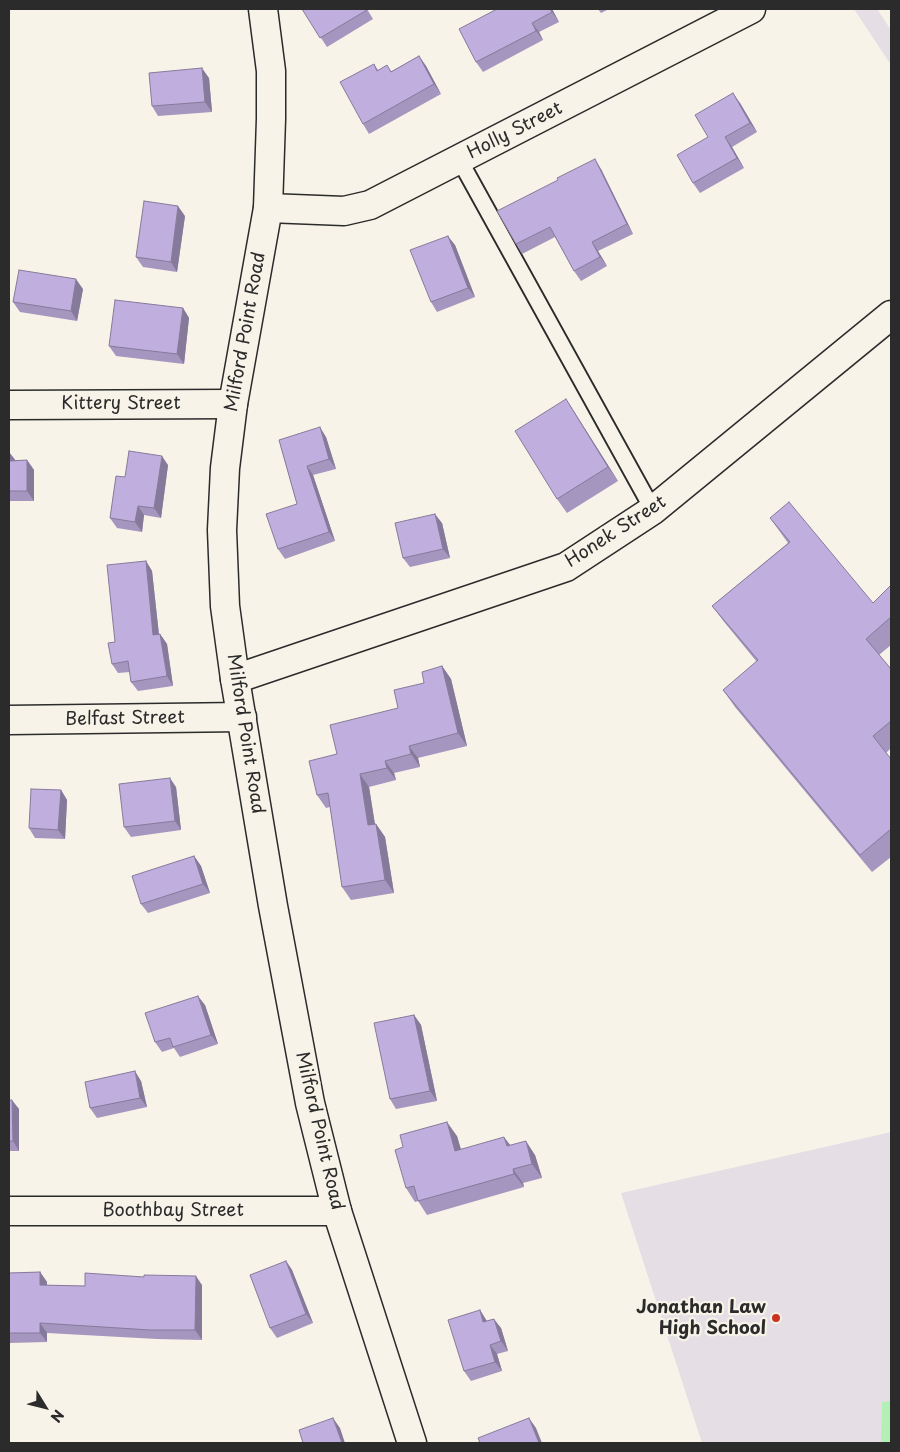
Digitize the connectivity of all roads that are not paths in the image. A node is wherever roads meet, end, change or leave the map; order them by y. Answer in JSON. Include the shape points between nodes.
{"nodes":[{"id":1,"x":263,"y":9,"type":"edge"},
{"id":2,"x":751,"y":9,"type":"edge"},
{"id":3,"x":459,"y":159,"type":"junction"},
{"id":4,"x":268,"y":208,"type":"junction"},
{"id":5,"x":891,"y":315,"type":"edge"},
{"id":6,"x":9,"y":404,"type":"edge"},
{"id":7,"x":233,"y":404,"type":"junction"},
{"id":8,"x":653,"y":510,"type":"junction"},
{"id":9,"x":234,"y":679,"type":"junction"},
{"id":10,"x":242,"y":717,"type":"junction"},
{"id":11,"x":9,"y":720,"type":"edge"},
{"id":12,"x":9,"y":1211,"type":"edge"},
{"id":13,"x":337,"y":1211,"type":"junction"},
{"id":14,"x":412,"y":1443,"type":"edge"}],
"edges":[{"from":1,"to":4,"type":"street","name":"Milford Point Road","via":[[271,71]]},
{"from":2,"to":3,"type":"street","name":"Holly Street"},
{"from":3,"to":4,"type":"street","name":"Holly Street","via":[[357,209]]},
{"from":3,"to":8,"type":"lane"},
{"from":4,"to":7,"type":"street","name":"Milford Point Road"},
{"from":5,"to":8,"type":"street","name":"Honek Street"},
{"from":6,"to":7,"type":"street","name":"Kittery Street"},
{"from":7,"to":9,"type":"street","name":"Milford Point Road","via":[[222,530],[225,606]]},
{"from":8,"to":9,"type":"street","name":"Honek Street","via":[[566,567]]},
{"from":9,"to":10,"type":"street","name":"Milford Point Road"},
{"from":10,"to":11,"type":"street","name":"Belfast Street"},
{"from":10,"to":13,"type":"street","name":"Milford Point Road","via":[[310,1103]]},
{"from":12,"to":13,"type":"street","name":"Boothbay Street"},
{"from":13,"to":14,"type":"street","name":"Milford Point Road"}]}
